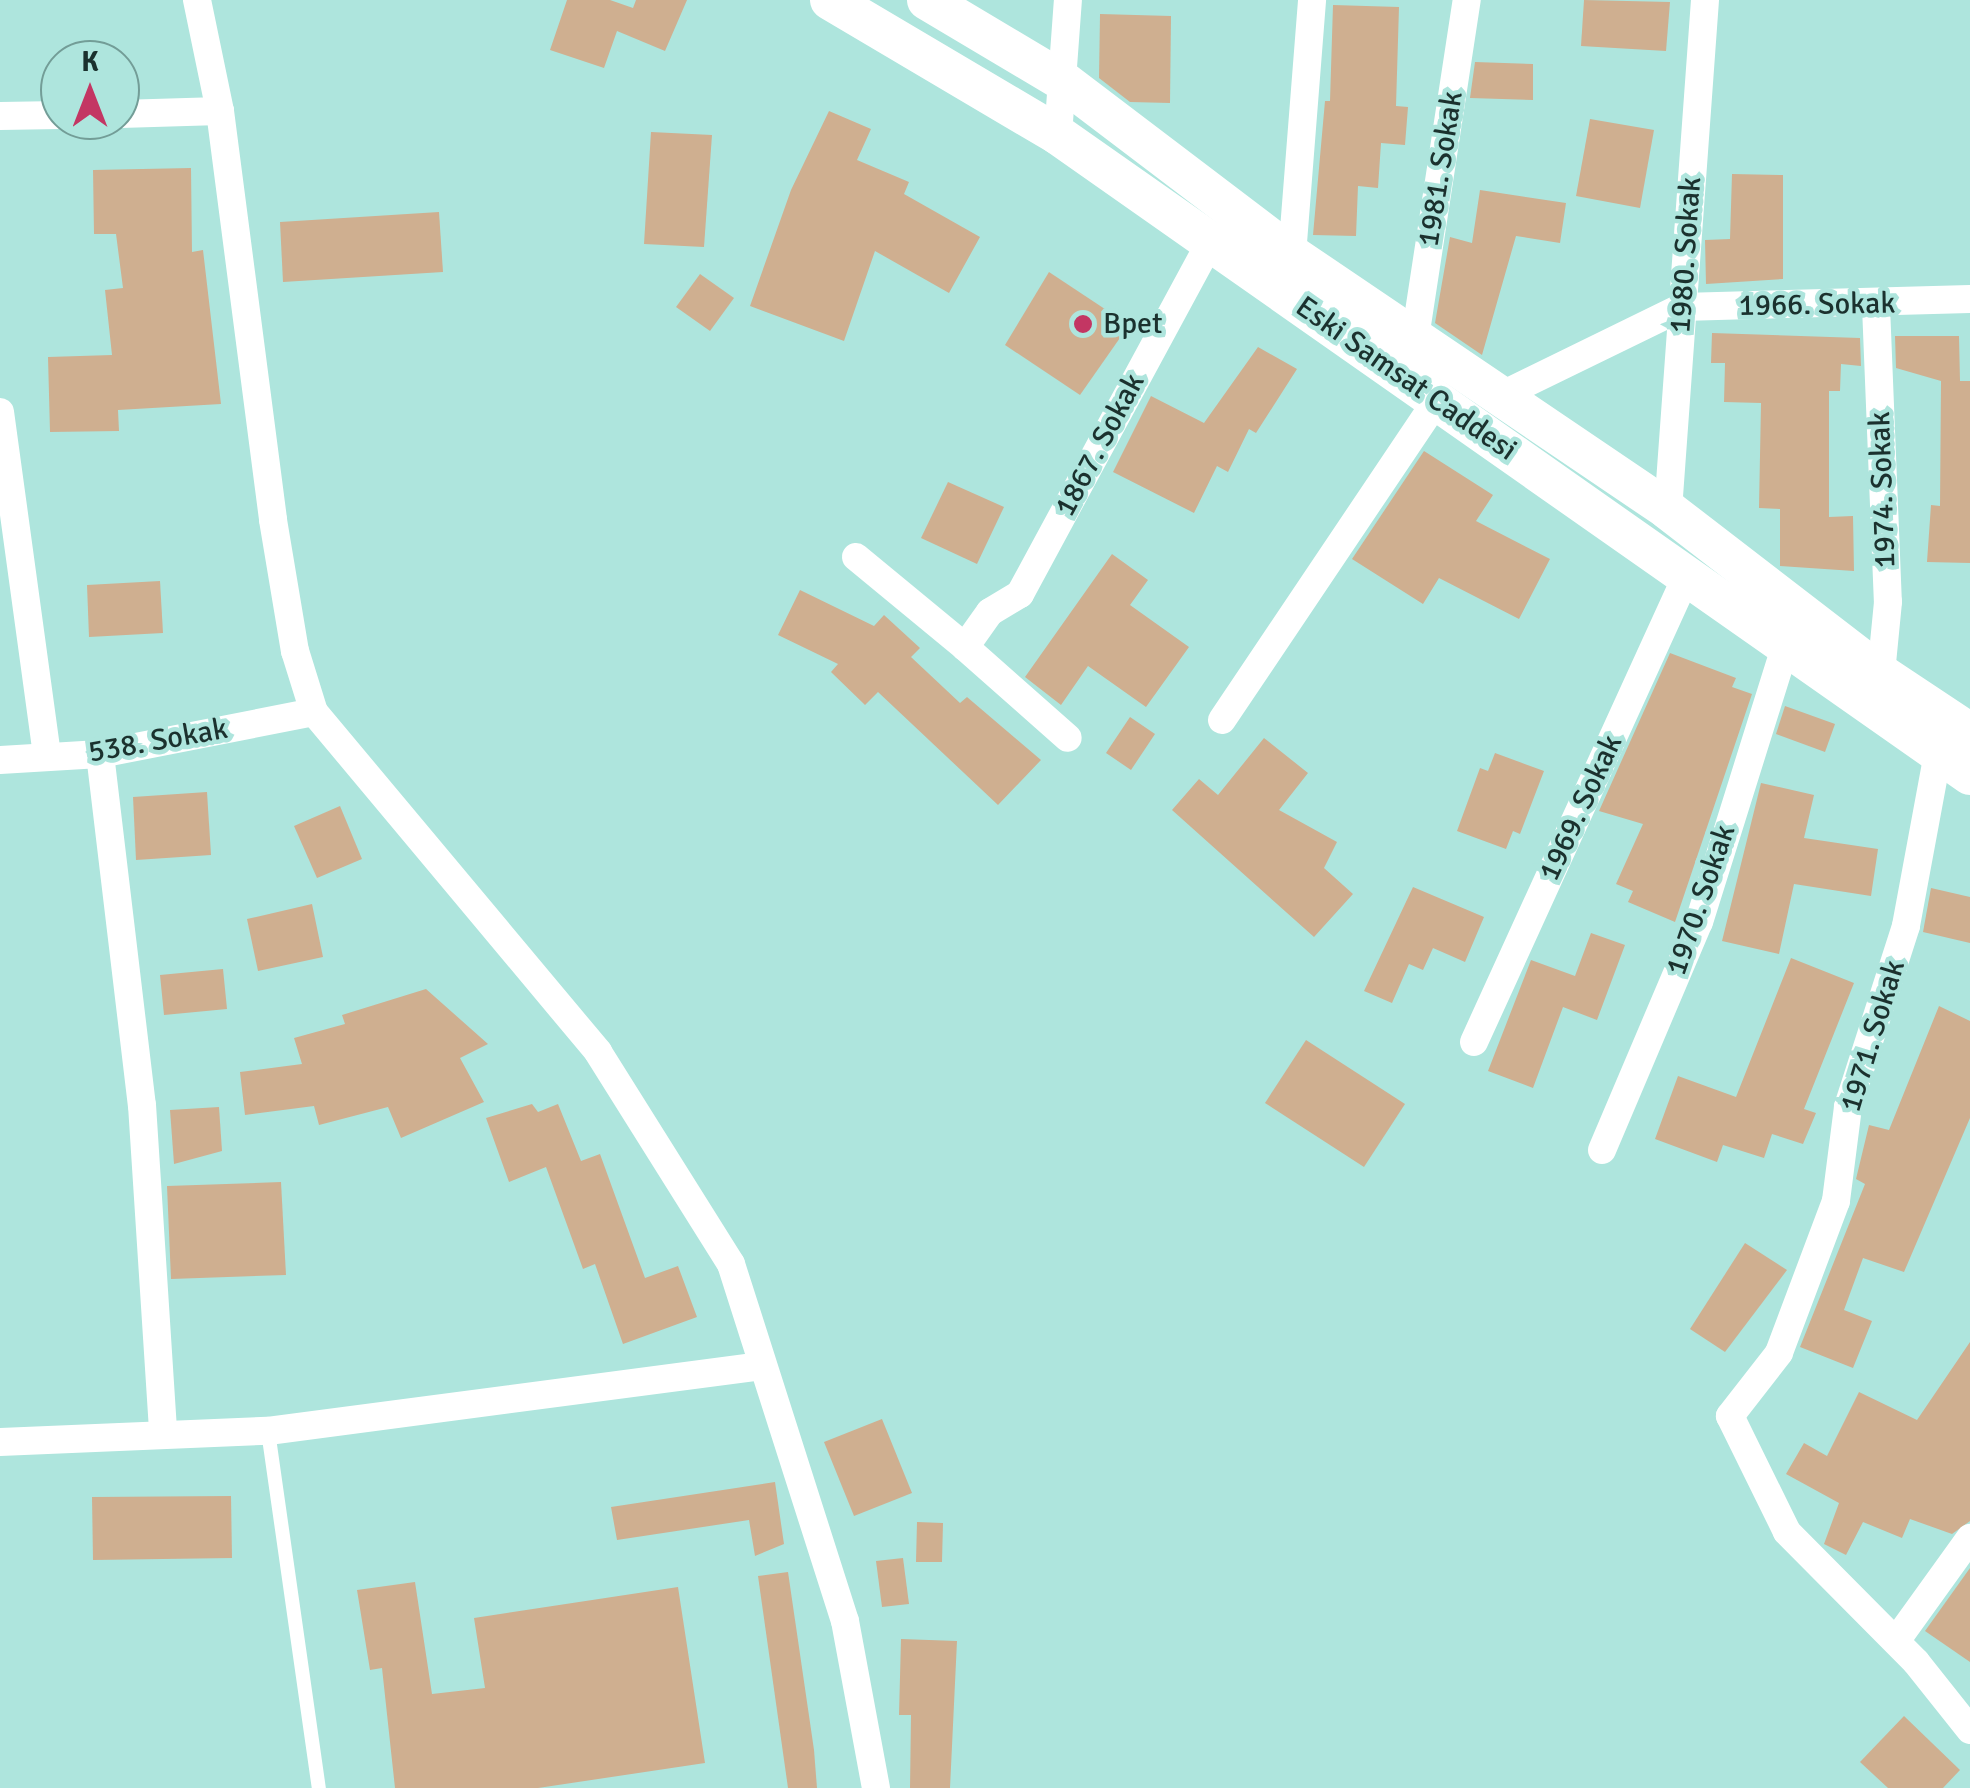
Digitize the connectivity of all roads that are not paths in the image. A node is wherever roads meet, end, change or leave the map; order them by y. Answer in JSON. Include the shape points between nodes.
{"nodes":[{"id":1,"x":197,"y":0,"type":"edge"},
{"id":2,"x":830,"y":0,"type":"edge"},
{"id":3,"x":927,"y":0,"type":"edge"},
{"id":4,"x":1068,"y":0,"type":"edge"},
{"id":5,"x":1312,"y":0,"type":"edge"},
{"id":6,"x":1467,"y":0,"type":"edge"},
{"id":7,"x":1705,"y":0,"type":"edge"},
{"id":8,"x":1063,"y":81,"type":"junction"},
{"id":9,"x":220,"y":111,"type":"junction"},
{"id":10,"x":140,"y":113,"type":"edge"},
{"id":11,"x":40,"y":115,"type":"edge"},
{"id":12,"x":0,"y":116,"type":"edge"},
{"id":13,"x":1058,"y":135,"type":"junction"},
{"id":14,"x":1209,"y":244,"type":"junction"},
{"id":15,"x":1292,"y":255,"type":"junction"},
{"id":16,"x":1970,"y":299,"type":"edge"},
{"id":17,"x":1876,"y":306,"type":"junction"},
{"id":18,"x":1682,"y":308,"type":"junction"},
{"id":19,"x":1415,"y":338,"type":"junction"},
{"id":20,"x":1504,"y":394,"type":"junction"},
{"id":21,"x":1438,"y":400,"type":"junction"},
{"id":22,"x":0,"y":412,"type":"edge"},
{"id":23,"x":1668,"y":510,"type":"junction"},
{"id":24,"x":856,"y":557,"type":"dead end"},
{"id":25,"x":1687,"y":574,"type":"junction"},
{"id":26,"x":1786,"y":645,"type":"junction"},
{"id":27,"x":965,"y":647,"type":"junction"},
{"id":28,"x":1881,"y":674,"type":"junction"},
{"id":29,"x":314,"y":712,"type":"junction"},
{"id":30,"x":1222,"y":720,"type":"dead end"},
{"id":31,"x":1068,"y":738,"type":"dead end"},
{"id":32,"x":1963,"y":744,"type":"edge"},
{"id":33,"x":100,"y":754,"type":"junction"},
{"id":34,"x":47,"y":756,"type":"junction"},
{"id":35,"x":0,"y":760,"type":"edge"},
{"id":36,"x":1474,"y":1042,"type":"dead end"},
{"id":37,"x":1602,"y":1150,"type":"dead end"},
{"id":38,"x":762,"y":1366,"type":"junction"},
{"id":39,"x":268,"y":1431,"type":"junction"},
{"id":40,"x":163,"y":1433,"type":"junction"},
{"id":41,"x":0,"y":1442,"type":"edge"},
{"id":42,"x":1970,"y":1538,"type":"edge"},
{"id":43,"x":1896,"y":1641,"type":"junction"},
{"id":44,"x":1970,"y":1730,"type":"edge"},
{"id":45,"x":319,"y":1788,"type":"edge"},
{"id":46,"x":876,"y":1788,"type":"edge"}],
"edges":[{"from":1,"to":9,"type":"street"},
{"from":2,"to":13,"type":"street","name":"Eski Samsat Caddesi"},
{"from":3,"to":8,"type":"street","name":"Eski Samsat Caddesi"},
{"from":4,"to":8,"type":"street"},
{"from":5,"to":15,"type":"street"},
{"from":6,"to":19,"type":"street","name":"1981. Sokak"},
{"from":7,"to":18,"type":"street","name":"1980. Sokak"},
{"from":8,"to":13,"type":"street"},
{"from":8,"to":15,"type":"street","name":"Eski Samsat Caddesi"},
{"from":9,"to":10,"type":"street"},
{"from":9,"to":29,"type":"street","via":[[273,520],[295,651]]},
{"from":11,"to":12,"type":"street"},
{"from":13,"to":14,"type":"street","name":"Eski Samsat Caddesi"},
{"from":14,"to":21,"type":"street","name":"Eski Samsat Caddesi"},
{"from":14,"to":27,"type":"street","name":"1867. Sokak","via":[[1020,594],[990,612]]},
{"from":15,"to":19,"type":"street","name":"Eski Samsat Caddesi"},
{"from":16,"to":17,"type":"street","name":"1966. Sokak"},
{"from":17,"to":18,"type":"street","name":"1966. Sokak"},
{"from":17,"to":28,"type":"street","name":"1974. Sokak","via":[[1888,602]]},
{"from":18,"to":20,"type":"street","name":"1966. Sokak"},
{"from":18,"to":23,"type":"street","name":"1980. Sokak"},
{"from":19,"to":20,"type":"street","name":"Eski Samsat Caddesi"},
{"from":20,"to":23,"type":"street","name":"Eski Samsat Caddesi"},
{"from":21,"to":25,"type":"street","name":"Eski Samsat Caddesi"},
{"from":21,"to":30,"type":"street"},
{"from":22,"to":34,"type":"street"},
{"from":23,"to":28,"type":"street","name":"Eski Samsat Caddesi"},
{"from":24,"to":27,"type":"street"},
{"from":25,"to":26,"type":"street","name":"Eski Samsat Caddesi"},
{"from":25,"to":36,"type":"street","name":"1969. Sokak"},
{"from":26,"to":32,"type":"street","name":"Eski Samsat Caddesi"},
{"from":26,"to":37,"type":"street","name":"1970. Sokak","via":[[1699,922]]},
{"from":27,"to":31,"type":"street"},
{"from":28,"to":32,"type":"street","name":"Eski Samsat Caddesi"},
{"from":29,"to":33,"type":"street","name":"538. Sokak"},
{"from":29,"to":38,"type":"street","via":[[598,1052],[731,1264]]},
{"from":32,"to":43,"type":"street","name":"1971. Sokak","via":[[1848,1107],[1836,1202],[1778,1353],[1730,1416],[1786,1532]]},
{"from":33,"to":34,"type":"street","name":"538. Sokak"},
{"from":33,"to":40,"type":"street","via":[[142,1105]]},
{"from":34,"to":35,"type":"street","name":"538. Sokak"},
{"from":38,"to":39,"type":"street"},
{"from":38,"to":46,"type":"street","via":[[844,1621]]},
{"from":39,"to":40,"type":"street"},
{"from":39,"to":45,"type":"lane"},
{"from":40,"to":41,"type":"street"},
{"from":42,"to":43,"type":"street"},
{"from":43,"to":44,"type":"street"}]}
